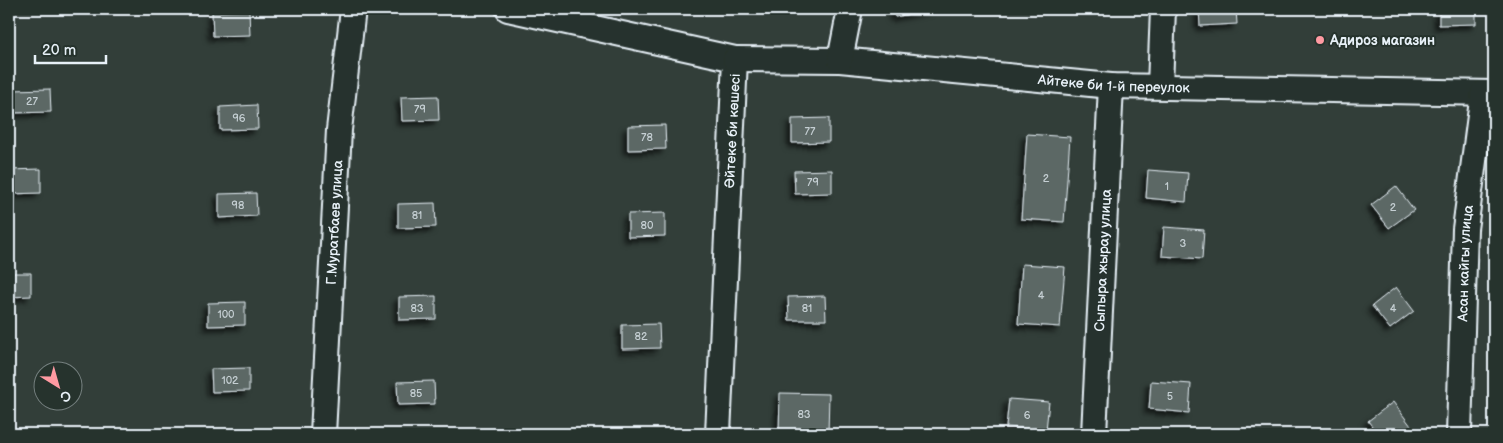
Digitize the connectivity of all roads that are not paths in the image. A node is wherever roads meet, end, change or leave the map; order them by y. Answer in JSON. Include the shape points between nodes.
{"nodes":[{"id":1,"x":353,"y":9,"type":"edge"},
{"id":2,"x":508,"y":9,"type":"edge"},
{"id":3,"x":850,"y":9,"type":"edge"},
{"id":4,"x":1163,"y":9,"type":"edge"},
{"id":5,"x":735,"y":59,"type":"junction"},
{"id":6,"x":840,"y":60,"type":"junction"},
{"id":7,"x":1111,"y":86,"type":"junction"},
{"id":8,"x":1160,"y":86,"type":"junction"},
{"id":9,"x":1489,"y":93,"type":"edge"},
{"id":10,"x":323,"y":434,"type":"edge"},
{"id":11,"x":718,"y":434,"type":"edge"},
{"id":12,"x":1094,"y":434,"type":"edge"},
{"id":13,"x":1459,"y":434,"type":"edge"}],
"edges":[{"from":1,"to":10,"type":"street","name":"Г.Муратбаев улица","via":[[338,130]]},
{"from":2,"to":5,"type":"street","name":"Әйтеке би көшесі"},
{"from":3,"to":6,"type":"street"},
{"from":4,"to":8,"type":"street"},
{"from":5,"to":6,"type":"street","name":"Айтеке би 1-й переулок"},
{"from":5,"to":11,"type":"street","name":"Әйтеке би көшесі"},
{"from":6,"to":7,"type":"street","name":"Айтеке би 1-й переулок"},
{"from":7,"to":8,"type":"street","name":"Айтеке би 1-й переулок"},
{"from":7,"to":12,"type":"street","name":"Сыпыра жырау улица"},
{"from":8,"to":9,"type":"street","name":"Айтеке би 1-й переулок"},
{"from":9,"to":13,"type":"street","name":"Асан кайгы улица","via":[[1464,229]]}]}
